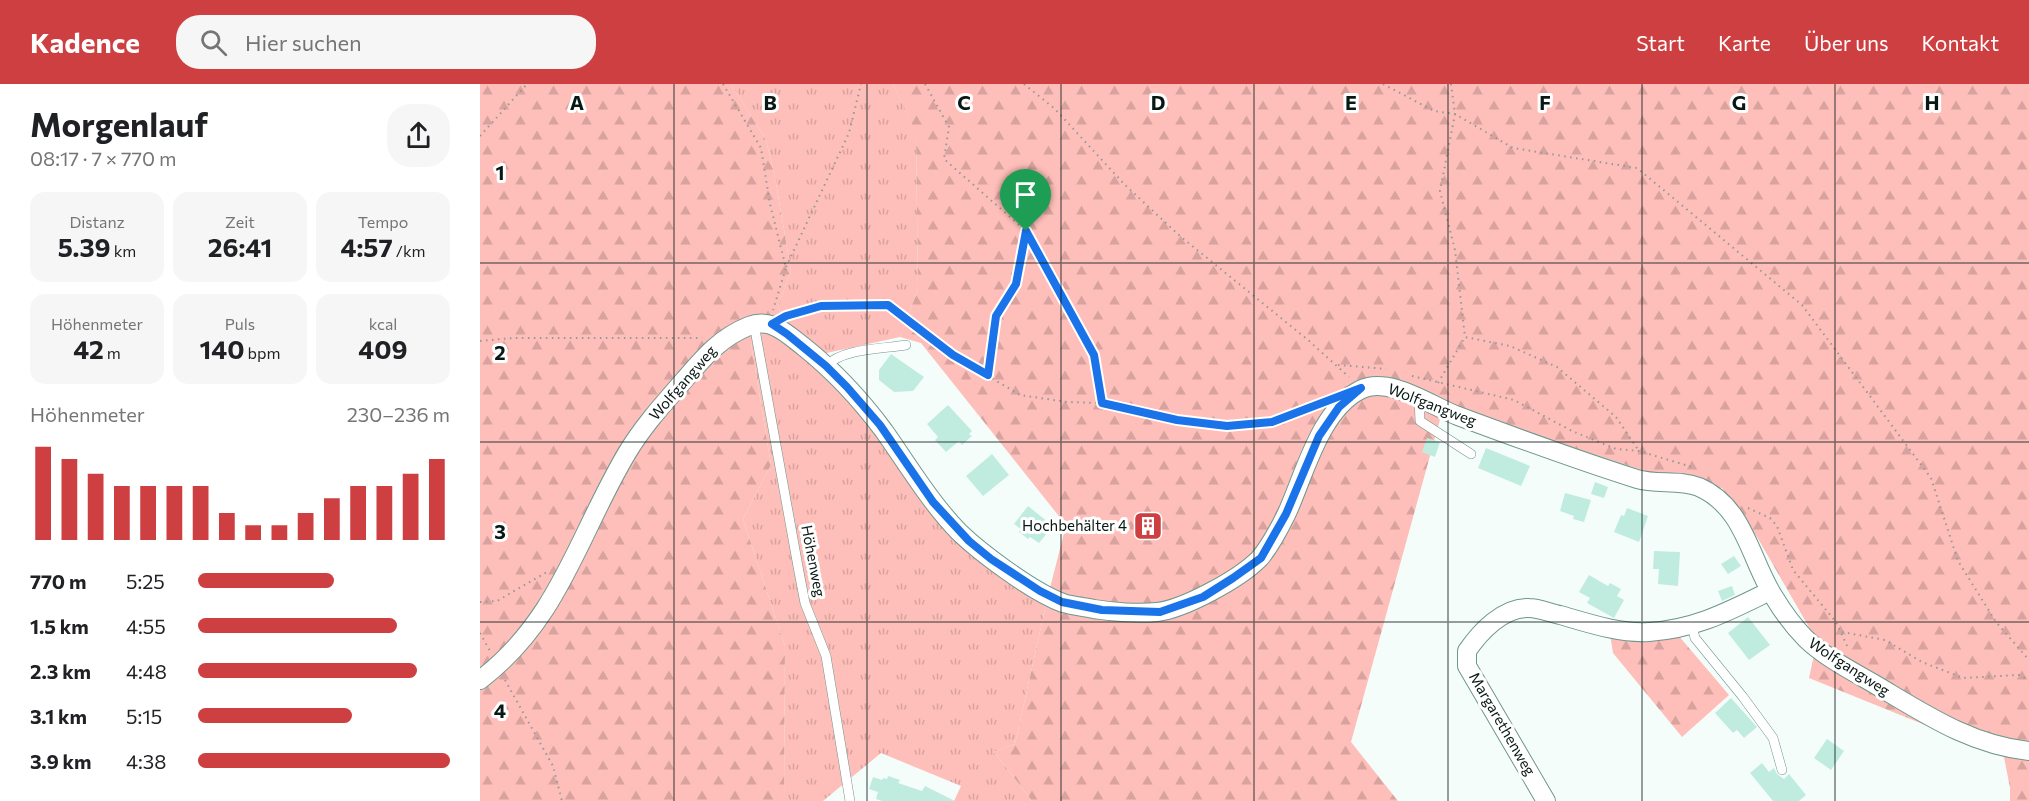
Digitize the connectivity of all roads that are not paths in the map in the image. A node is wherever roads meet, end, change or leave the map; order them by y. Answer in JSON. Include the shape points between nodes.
{"nodes":[{"id":1,"x":763,"y":324,"type":"junction"},
{"id":2,"x":906,"y":345,"type":"dead end"},
{"id":3,"x":826,"y":366,"type":"junction"},
{"id":4,"x":1419,"y":398,"type":"junction"},
{"id":5,"x":1471,"y":454,"type":"dead end"},
{"id":6,"x":1770,"y":591,"type":"junction"},
{"id":7,"x":1692,"y":626,"type":"junction"},
{"id":8,"x":480,"y":680,"type":"edge"},
{"id":9,"x":2029,"y":751,"type":"edge"},
{"id":10,"x":1782,"y":770,"type":"dead end"},
{"id":11,"x":850,"y":801,"type":"edge"},
{"id":12,"x":1546,"y":801,"type":"edge"}],
"edges":[{"from":1,"to":3,"type":"street","via":[[787,334]]},
{"from":1,"to":8,"type":"street","name":"Wolfgangweg","via":[[717,344],[628,450],[541,618],[498,667]]},
{"from":1,"to":11,"type":"lane","name":"Höhenweg","via":[[798,572],[805,603],[826,656]]},
{"from":2,"to":3,"type":"lane","via":[[843,354]]},
{"from":3,"to":4,"type":"street","name":"Wolfgangweg","via":[[880,425],[933,502],[969,541],[1040,591],[1062,602],[1102,610],[1160,612],[1203,597],[1233,578],[1261,558],[1286,514],[1319,436],[1339,407],[1361,388],[1382,386]]},
{"from":4,"to":5,"type":"lane","via":[[1420,421]]},
{"from":4,"to":6,"type":"street","name":"Wolfgangweg","via":[[1452,414],[1643,481],[1699,488],[1727,507],[1751,547]]},
{"from":6,"to":7,"type":"street","name":"Margarethenweg"},
{"from":6,"to":9,"type":"street","name":"Wolfgangweg","via":[[1801,634],[1830,657],[1940,723],[1991,745]]},
{"from":7,"to":10,"type":"lane","via":[[1695,638],[1773,738]]},
{"from":7,"to":12,"type":"street","name":"Margarethenweg","via":[[1647,633],[1527,608],[1500,618],[1470,647],[1467,666]]}]}
